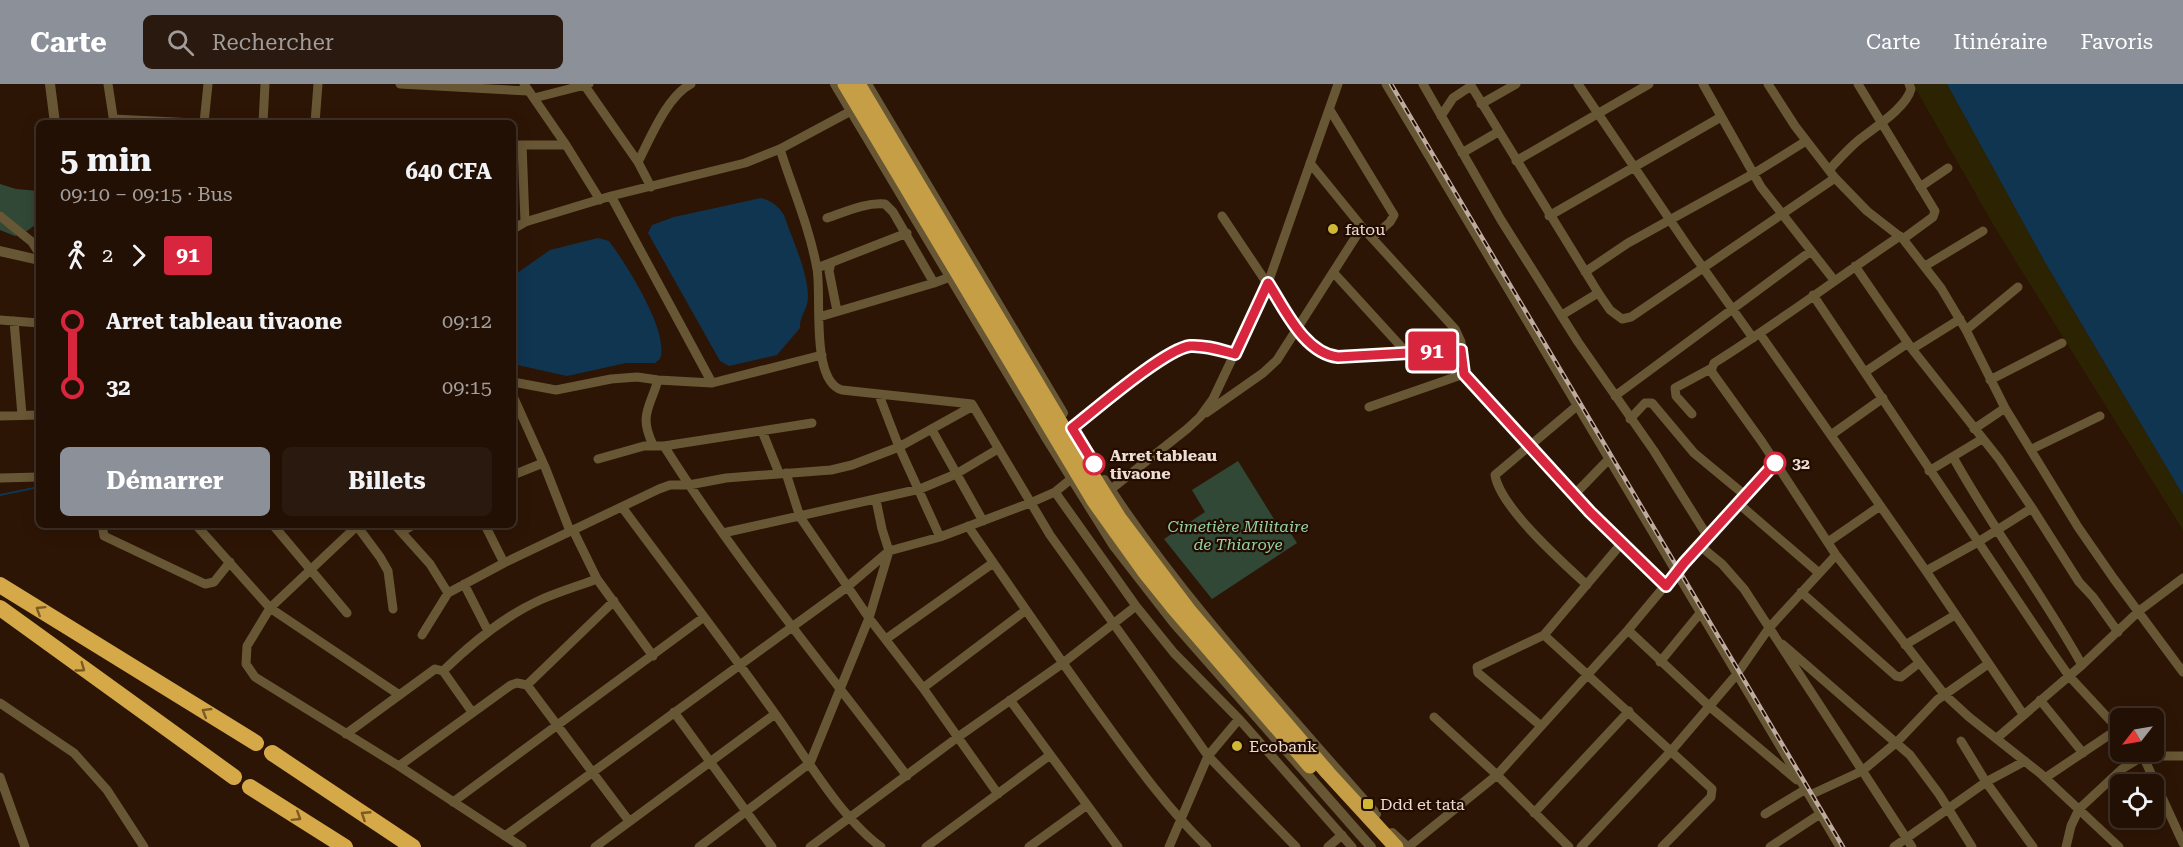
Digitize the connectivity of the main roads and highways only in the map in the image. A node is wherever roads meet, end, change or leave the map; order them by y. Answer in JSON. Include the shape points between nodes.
{"nodes":[{"id":1,"x":845,"y":85,"type":"edge"},
{"id":2,"x":0,"y":585,"type":"edge"},
{"id":3,"x":0,"y":608,"type":"edge"},
{"id":4,"x":256,"y":743,"type":"dead end"},
{"id":5,"x":272,"y":753,"type":"dead end"},
{"id":6,"x":234,"y":777,"type":"dead end"},
{"id":7,"x":250,"y":787,"type":"dead end"},
{"id":8,"x":345,"y":847,"type":"edge"},
{"id":9,"x":413,"y":847,"type":"edge"},
{"id":10,"x":1383,"y":847,"type":"edge"},
{"id":11,"x":1396,"y":847,"type":"edge"}],
"edges":[{"from":1,"to":10,"type":"highway","via":[[1051,437],[1094,501],[1165,598]]},
{"from":1,"to":11,"type":"highway","via":[[1143,551],[1190,612]]},
{"from":4,"to":2,"type":"highway","one_way":true},
{"from":3,"to":6,"type":"highway","one_way":true},
{"from":9,"to":5,"type":"highway","one_way":true},
{"from":7,"to":8,"type":"highway","one_way":true}]}
